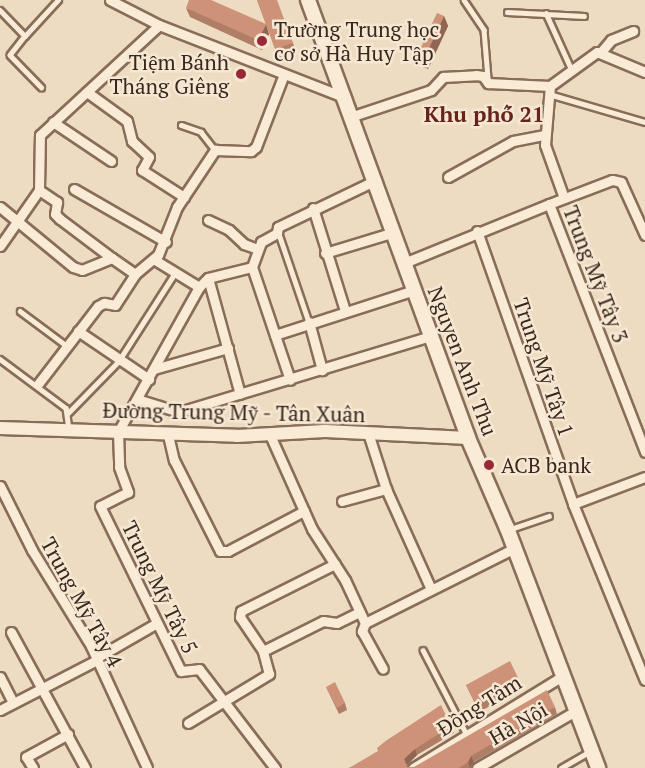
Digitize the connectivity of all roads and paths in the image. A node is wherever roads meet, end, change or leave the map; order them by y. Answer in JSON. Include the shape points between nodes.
{"nodes":[{"id":1,"x":58,"y":0,"type":"edge"},
{"id":2,"x":110,"y":0,"type":"edge"},
{"id":3,"x":308,"y":0,"type":"edge"},
{"id":4,"x":464,"y":0,"type":"edge"},
{"id":5,"x":0,"y":10,"type":"edge"},
{"id":6,"x":507,"y":12,"type":"dead end"},
{"id":7,"x":546,"y":13,"type":"junction"},
{"id":8,"x":584,"y":16,"type":"dead end"},
{"id":9,"x":159,"y":25,"type":"junction"},
{"id":10,"x":633,"y":31,"type":"dead end"},
{"id":11,"x":25,"y":36,"type":"junction"},
{"id":12,"x":601,"y":52,"type":"junction"},
{"id":13,"x":571,"y":68,"type":"junction"},
{"id":14,"x":645,"y":72,"type":"edge"},
{"id":15,"x":284,"y":74,"type":"junction"},
{"id":16,"x":488,"y":83,"type":"junction"},
{"id":17,"x":41,"y":87,"type":"dead end"},
{"id":18,"x":548,"y":90,"type":"junction"},
{"id":19,"x":87,"y":92,"type":"junction"},
{"id":20,"x":347,"y":98,"type":"junction"},
{"id":21,"x":353,"y":116,"type":"junction"},
{"id":22,"x":53,"y":122,"type":"junction"},
{"id":23,"x":645,"y":122,"type":"edge"},
{"id":24,"x":181,"y":125,"type":"dead end"},
{"id":25,"x":544,"y":135,"type":"junction"},
{"id":26,"x":215,"y":150,"type":"junction"},
{"id":27,"x":111,"y":161,"type":"dead end"},
{"id":28,"x":448,"y":177,"type":"dead end"},
{"id":29,"x":376,"y":180,"type":"junction"},
{"id":30,"x":74,"y":189,"type":"dead end"},
{"id":31,"x":39,"y":190,"type":"junction"},
{"id":32,"x":184,"y":197,"type":"junction"},
{"id":33,"x":564,"y":198,"type":"junction"},
{"id":34,"x":549,"y":204,"type":"junction"},
{"id":35,"x":0,"y":207,"type":"edge"},
{"id":36,"x":313,"y":208,"type":"junction"},
{"id":37,"x":208,"y":220,"type":"dead end"},
{"id":38,"x":18,"y":223,"type":"junction"},
{"id":39,"x":278,"y":231,"type":"junction"},
{"id":40,"x":477,"y":231,"type":"junction"},
{"id":41,"x":394,"y":232,"type":"junction"},
{"id":42,"x":645,"y":235,"type":"edge"},
{"id":43,"x":166,"y":242,"type":"junction"},
{"id":44,"x":0,"y":246,"type":"edge"},
{"id":45,"x":258,"y":249,"type":"junction"},
{"id":46,"x":326,"y":253,"type":"junction"},
{"id":47,"x":112,"y":258,"type":"junction"},
{"id":48,"x":155,"y":260,"type":"junction"},
{"id":49,"x":404,"y":263,"type":"junction"},
{"id":50,"x":252,"y":267,"type":"junction"},
{"id":51,"x":175,"y":272,"type":"junction"},
{"id":52,"x":135,"y":274,"type":"junction"},
{"id":53,"x":208,"y":278,"type":"junction"},
{"id":54,"x":199,"y":287,"type":"junction"},
{"id":55,"x":414,"y":290,"type":"junction"},
{"id":56,"x":20,"y":311,"type":"dead end"},
{"id":57,"x":345,"y":311,"type":"junction"},
{"id":58,"x":309,"y":322,"type":"junction"},
{"id":59,"x":78,"y":331,"type":"junction"},
{"id":60,"x":275,"y":335,"type":"junction"},
{"id":61,"x":430,"y":336,"type":"junction"},
{"id":62,"x":67,"y":346,"type":"junction"},
{"id":63,"x":228,"y":348,"type":"junction"},
{"id":64,"x":119,"y":360,"type":"junction"},
{"id":65,"x":2,"y":361,"type":"edge"},
{"id":66,"x":0,"y":368,"type":"edge"},
{"id":67,"x":154,"y":369,"type":"junction"},
{"id":68,"x":322,"y":370,"type":"junction"},
{"id":69,"x":148,"y":379,"type":"junction"},
{"id":70,"x":290,"y":380,"type":"junction"},
{"id":71,"x":39,"y":384,"type":"junction"},
{"id":72,"x":240,"y":394,"type":"junction"},
{"id":73,"x":137,"y":399,"type":"junction"},
{"id":74,"x":68,"y":413,"type":"junction"},
{"id":75,"x":0,"y":428,"type":"edge"},
{"id":76,"x":69,"y":429,"type":"junction"},
{"id":77,"x":118,"y":432,"type":"junction"},
{"id":78,"x":368,"y":433,"type":"junction"},
{"id":79,"x":168,"y":435,"type":"junction"},
{"id":80,"x":270,"y":435,"type":"junction"},
{"id":81,"x":468,"y":438,"type":"junction"},
{"id":82,"x":645,"y":452,"type":"edge"},
{"id":83,"x":645,"y":477,"type":"edge"},
{"id":84,"x":0,"y":486,"type":"edge"},
{"id":85,"x":386,"y":489,"type":"junction"},
{"id":86,"x":342,"y":501,"type":"dead end"},
{"id":87,"x":573,"y":504,"type":"junction"},
{"id":88,"x":304,"y":511,"type":"junction"},
{"id":89,"x":549,"y":516,"type":"dead end"},
{"id":90,"x":508,"y":530,"type":"junction"},
{"id":91,"x":515,"y":548,"type":"junction"},
{"id":92,"x":335,"y":564,"type":"junction"},
{"id":93,"x":431,"y":589,"type":"junction"},
{"id":94,"x":360,"y":612,"type":"junction"},
{"id":95,"x":157,"y":623,"type":"junction"},
{"id":96,"x":365,"y":623,"type":"junction"},
{"id":97,"x":11,"y":632,"type":"dead end"},
{"id":98,"x":423,"y":650,"type":"dead end"},
{"id":99,"x":263,"y":651,"type":"junction"},
{"id":100,"x":96,"y":659,"type":"junction"},
{"id":101,"x":382,"y":669,"type":"dead end"},
{"id":102,"x":564,"y":675,"type":"junction"},
{"id":103,"x":0,"y":677,"type":"edge"},
{"id":104,"x":645,"y":680,"type":"edge"},
{"id":105,"x":44,"y":687,"type":"junction"},
{"id":106,"x":13,"y":703,"type":"junction"},
{"id":107,"x":225,"y":704,"type":"junction"},
{"id":108,"x":0,"y":710,"type":"edge"},
{"id":109,"x":577,"y":710,"type":"junction"},
{"id":110,"x":188,"y":723,"type":"dead end"},
{"id":111,"x":466,"y":733,"type":"junction"},
{"id":112,"x":68,"y":734,"type":"junction"},
{"id":113,"x":592,"y":750,"type":"junction"},
{"id":114,"x":33,"y":768,"type":"edge"},
{"id":115,"x":85,"y":768,"type":"edge"},
{"id":116,"x":147,"y":768,"type":"edge"},
{"id":117,"x":275,"y":768,"type":"edge"},
{"id":118,"x":413,"y":768,"type":"edge"},
{"id":119,"x":477,"y":768,"type":"edge"},
{"id":120,"x":561,"y":768,"type":"edge"},
{"id":121,"x":598,"y":768,"type":"edge"}],
"edges":[{"from":1,"to":11,"type":"lane"},
{"from":2,"to":9,"type":"street"},
{"from":3,"to":20,"type":"main road","name":"Nguyen Anh Thu"},
{"from":4,"to":16,"type":"lane","via":[[484,30]]},
{"from":5,"to":11,"type":"lane"},
{"from":6,"to":7,"type":"lane"},
{"from":7,"to":8,"type":"lane"},
{"from":7,"to":13,"type":"lane"},
{"from":9,"to":15,"type":"street"},
{"from":9,"to":19,"type":"street"},
{"from":10,"to":12,"type":"street","via":[[611,40]]},
{"from":11,"to":17,"type":"lane","via":[[10,55]]},
{"from":12,"to":13,"type":"street"},
{"from":12,"to":14,"type":"street"},
{"from":13,"to":18,"type":"street"},
{"from":15,"to":20,"type":"street"},
{"from":15,"to":26,"type":"street","via":[[256,147],[251,151]]},
{"from":16,"to":18,"type":"street"},
{"from":16,"to":21,"type":"street","via":[[483,76],[443,77],[431,90]]},
{"from":18,"to":23,"type":"lane"},
{"from":18,"to":25,"type":"street"},
{"from":19,"to":22,"type":"street"},
{"from":19,"to":32,"type":"street","via":[[127,121],[132,141],[149,157],[142,170]]},
{"from":20,"to":21,"type":"main road","name":"Nguyen Anh Thu"},
{"from":21,"to":29,"type":"main road","name":"Nguyen Anh Thu"},
{"from":22,"to":27,"type":"street"},
{"from":22,"to":31,"type":"street","via":[[38,140]]},
{"from":24,"to":26,"type":"lane","via":[[201,132]]},
{"from":25,"to":28,"type":"street","via":[[513,141]]},
{"from":25,"to":33,"type":"street"},
{"from":26,"to":32,"type":"street"},
{"from":29,"to":36,"type":"street"},
{"from":29,"to":41,"type":"main road","name":"Nguyen Anh Thu"},
{"from":30,"to":43,"type":"street"},
{"from":31,"to":38,"type":"street"},
{"from":31,"to":47,"type":"street","via":[[57,202],[55,214],[60,219]]},
{"from":32,"to":43,"type":"street"},
{"from":33,"to":34,"type":"street","name":"Trung Mỹ Tây 3"},
{"from":33,"to":42,"type":"street","name":"Trung Mỹ Tây 3","via":[[612,180],[627,187]]},
{"from":34,"to":40,"type":"street"},
{"from":34,"to":82,"type":"street","name":"Trung Mỹ Tây 3"},
{"from":35,"to":38,"type":"street"},
{"from":36,"to":39,"type":"street","via":[[278,227]]},
{"from":36,"to":46,"type":"street"},
{"from":37,"to":45,"type":"street"},
{"from":38,"to":44,"type":"street"},
{"from":38,"to":47,"type":"street","via":[[73,267],[82,270]]},
{"from":39,"to":45,"type":"street","via":[[261,242]]},
{"from":39,"to":58,"type":"lane"},
{"from":40,"to":49,"type":"street"},
{"from":40,"to":87,"type":"street","name":"Trung Mỹ Tây 1"},
{"from":41,"to":46,"type":"street"},
{"from":41,"to":49,"type":"main road","name":"Nguyen Anh Thu"},
{"from":43,"to":48,"type":"street"},
{"from":45,"to":50,"type":"street"},
{"from":46,"to":57,"type":"street"},
{"from":47,"to":52,"type":"street"},
{"from":48,"to":51,"type":"street"},
{"from":48,"to":52,"type":"street"},
{"from":49,"to":55,"type":"main road","name":"Nguyen Anh Thu"},
{"from":50,"to":53,"type":"street"},
{"from":50,"to":60,"type":"street"},
{"from":51,"to":54,"type":"street"},
{"from":51,"to":64,"type":"lane"},
{"from":52,"to":59,"type":"street","via":[[115,305],[102,303]]},
{"from":53,"to":54,"type":"street"},
{"from":53,"to":63,"type":"street"},
{"from":54,"to":67,"type":"street"},
{"from":55,"to":57,"type":"street"},
{"from":55,"to":61,"type":"main road","name":"Nguyen Anh Thu"},
{"from":56,"to":62,"type":"lane"},
{"from":57,"to":58,"type":"street"},
{"from":58,"to":60,"type":"street"},
{"from":58,"to":68,"type":"street"},
{"from":59,"to":62,"type":"street"},
{"from":59,"to":64,"type":"street"},
{"from":60,"to":70,"type":"street"},
{"from":61,"to":68,"type":"street"},
{"from":61,"to":81,"type":"main road","name":"Nguyen Anh Thu"},
{"from":62,"to":71,"type":"street"},
{"from":63,"to":67,"type":"street"},
{"from":63,"to":72,"type":"street"},
{"from":64,"to":69,"type":"street"},
{"from":64,"to":74,"type":"lane"},
{"from":65,"to":66,"type":"lane"},
{"from":65,"to":71,"type":"lane"},
{"from":67,"to":69,"type":"street"},
{"from":68,"to":70,"type":"street"},
{"from":69,"to":73,"type":"street"},
{"from":70,"to":72,"type":"street"},
{"from":71,"to":74,"type":"lane"},
{"from":72,"to":73,"type":"street","via":[[179,412]]},
{"from":73,"to":77,"type":"street"},
{"from":74,"to":76,"type":"lane"},
{"from":75,"to":76,"type":"street","name":"Đường Trung Mỹ - Tân Xuân"},
{"from":76,"to":77,"type":"street","name":"Đường Trung Mỹ - Tân Xuân"},
{"from":77,"to":79,"type":"street","name":"Đường Trung Mỹ - Tân Xuân"},
{"from":77,"to":95,"type":"street","name":"Trung Mỹ Tây 5","via":[[119,467],[128,492],[100,506]]},
{"from":78,"to":80,"type":"street","name":"Đường Trung Mỹ - Tân Xuân"},
{"from":78,"to":81,"type":"street","name":"Đường Trung Mỹ - Tân Xuân"},
{"from":78,"to":85,"type":"street"},
{"from":79,"to":80,"type":"street","name":"Đường Trung Mỹ - Tân Xuân"},
{"from":79,"to":88,"type":"street","via":[[174,460],[220,551],[228,551]]},
{"from":80,"to":88,"type":"street"},
{"from":81,"to":90,"type":"main road","name":"Nguyen Anh Thu"},
{"from":83,"to":87,"type":"street"},
{"from":84,"to":100,"type":"street","name":"Trung Mỹ Tây 4","via":[[32,550]]},
{"from":85,"to":86,"type":"street"},
{"from":85,"to":93,"type":"street"},
{"from":87,"to":104,"type":"street","name":"Trung Mỹ Tây 1"},
{"from":88,"to":92,"type":"street"},
{"from":89,"to":90,"type":"lane"},
{"from":90,"to":91,"type":"main road","name":"Nguyen Anh Thu"},
{"from":91,"to":93,"type":"street"},
{"from":91,"to":102,"type":"main road","name":"Nguyen Anh Thu"},
{"from":92,"to":94,"type":"street"},
{"from":92,"to":99,"type":"street","via":[[241,611],[240,617]]},
{"from":93,"to":96,"type":"street"},
{"from":94,"to":96,"type":"street"},
{"from":94,"to":99,"type":"street","via":[[337,623],[323,621]]},
{"from":95,"to":100,"type":"street"},
{"from":95,"to":107,"type":"street","name":"Trung Mỹ Tây 5","via":[[181,671],[199,669]]},
{"from":96,"to":101,"type":"street","via":[[362,631]]},
{"from":97,"to":105,"type":"street"},
{"from":98,"to":111,"type":"lane"},
{"from":99,"to":107,"type":"street","via":[[269,674]]},
{"from":100,"to":105,"type":"street"},
{"from":100,"to":116,"type":"street","name":"Trung Mỹ Tây 4"},
{"from":102,"to":109,"type":"main road","name":"Nguyen Anh Thu"},
{"from":102,"to":111,"type":"street","name":"Đồng Tâm"},
{"from":103,"to":106,"type":"street"},
{"from":105,"to":106,"type":"street"},
{"from":105,"to":112,"type":"street"},
{"from":106,"to":108,"type":"street"},
{"from":107,"to":110,"type":"street"},
{"from":107,"to":117,"type":"street","name":"Trung Mỹ Tây 5"},
{"from":109,"to":113,"type":"main road","name":"Nguyen Anh Thu"},
{"from":109,"to":119,"type":"street","name":"Hà Nội"},
{"from":111,"to":118,"type":"street","name":"Đồng Tâm"},
{"from":112,"to":114,"type":"street","via":[[26,757]]},
{"from":112,"to":115,"type":"street"},
{"from":113,"to":120,"type":"lane"},
{"from":113,"to":121,"type":"main road","name":"Nguyen Anh Thu"}]}
